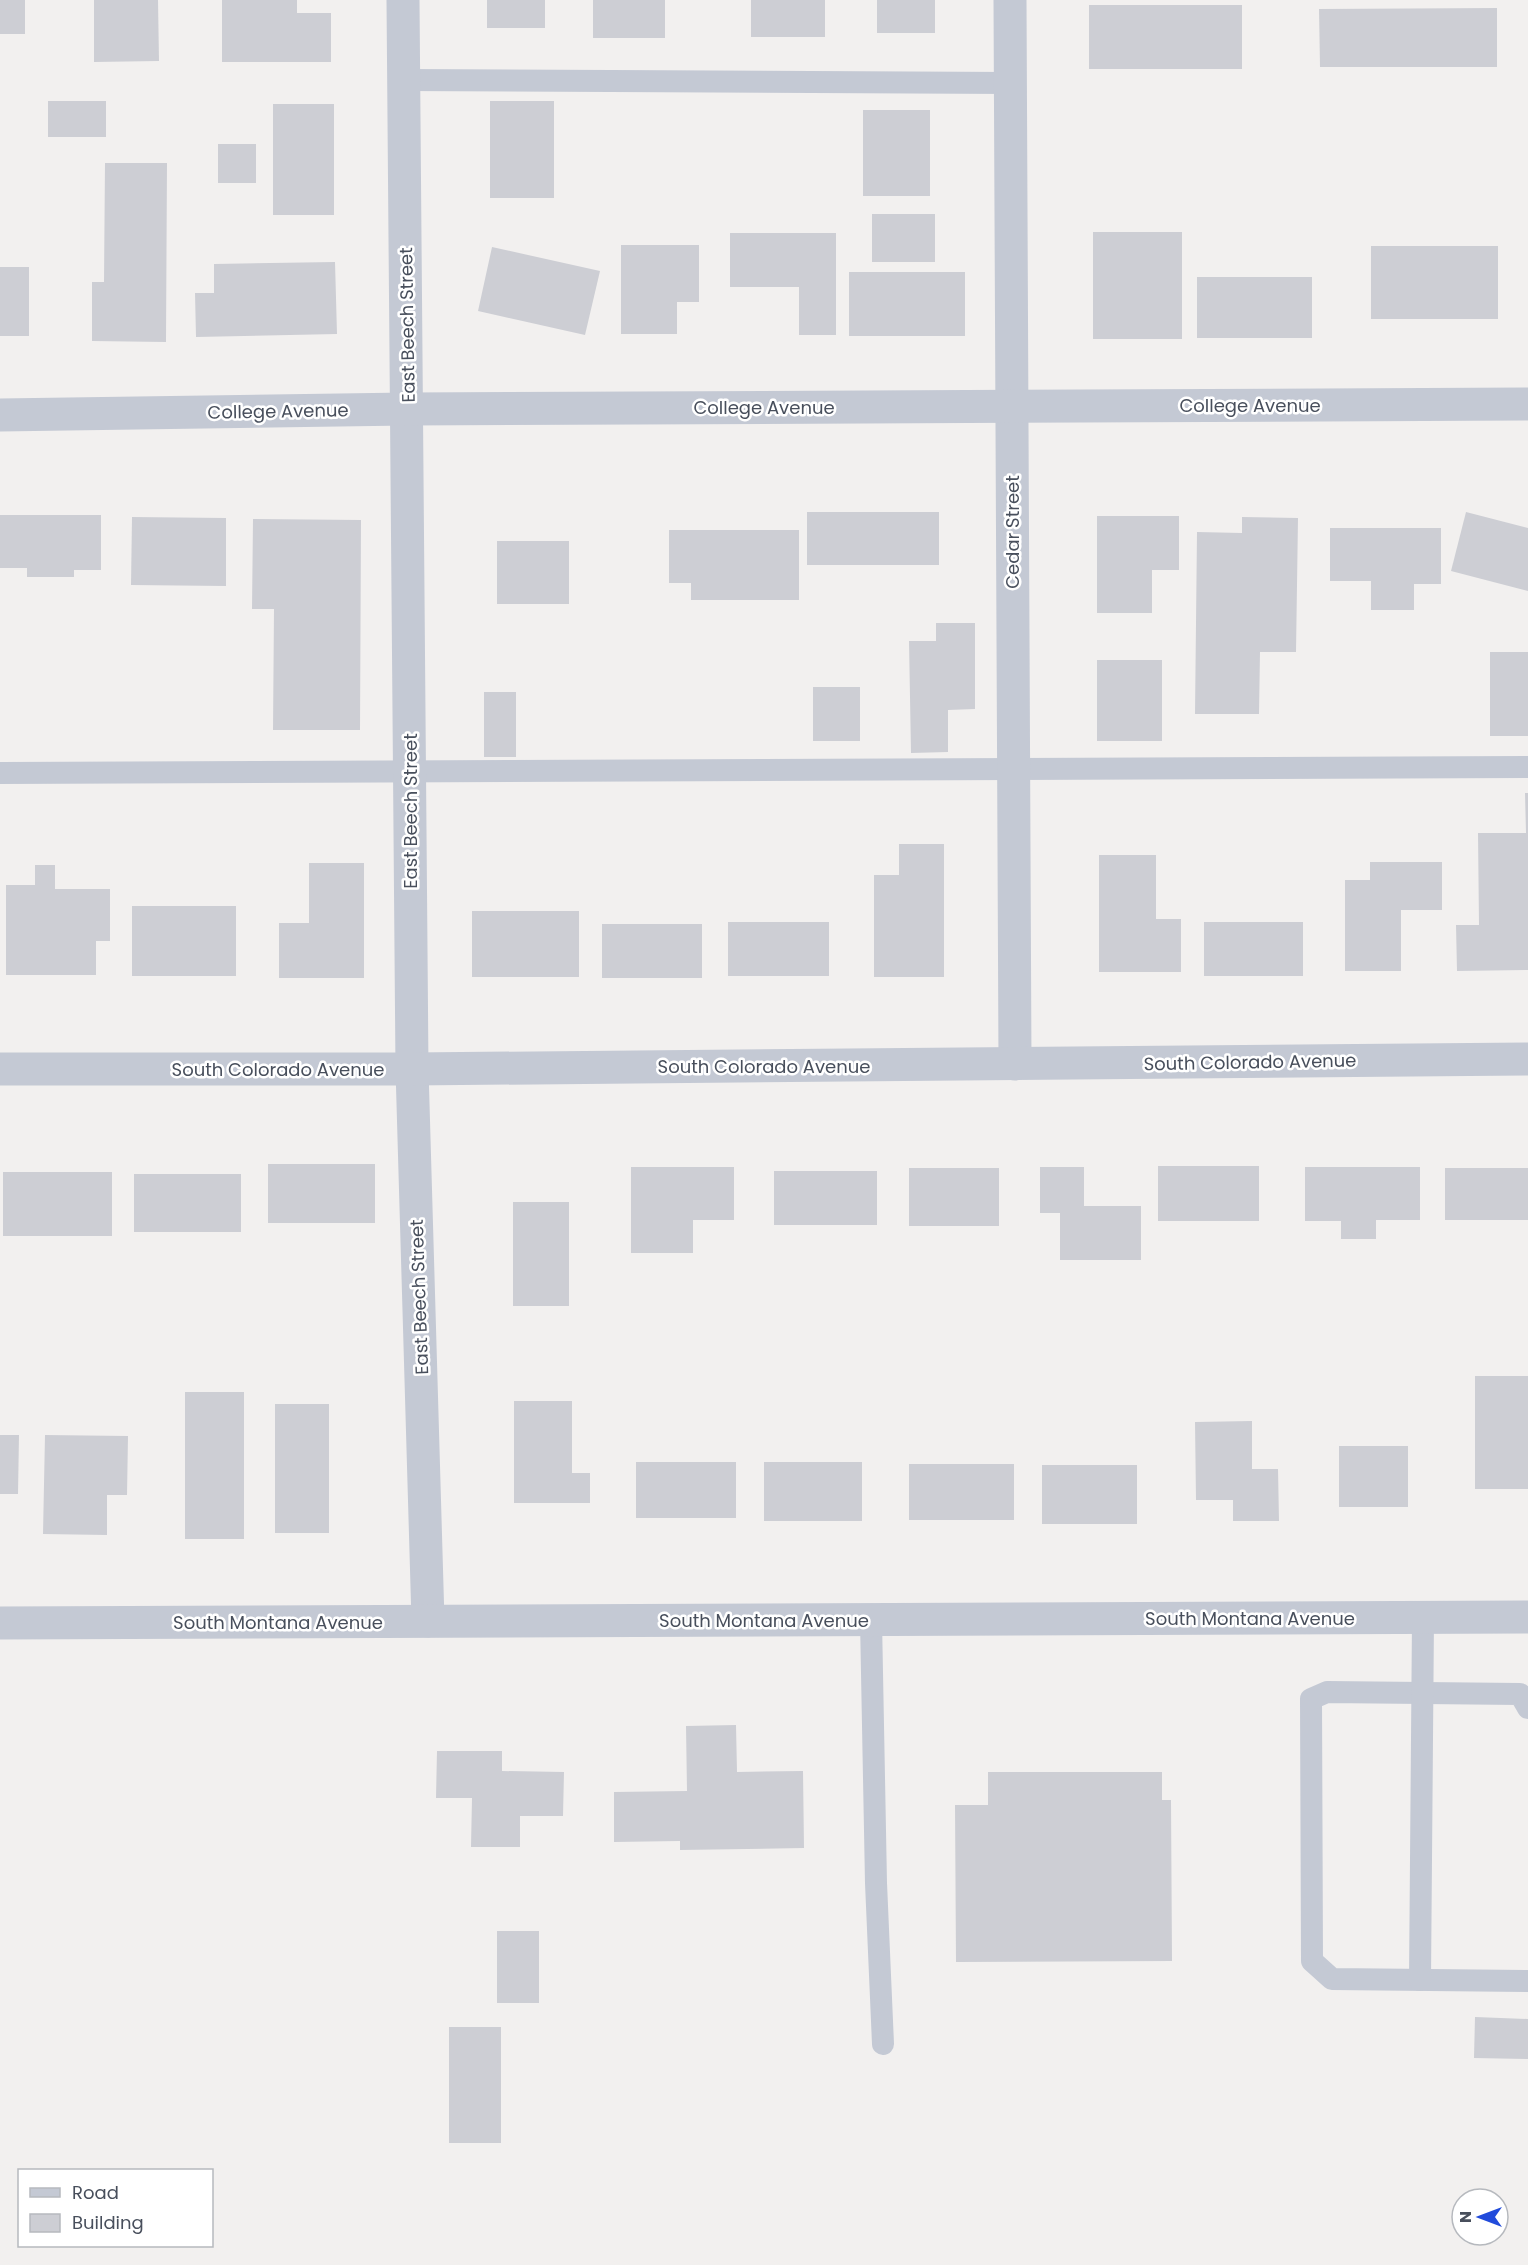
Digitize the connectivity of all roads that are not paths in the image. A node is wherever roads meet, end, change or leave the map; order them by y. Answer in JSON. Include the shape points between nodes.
{"nodes":[{"id":1,"x":403,"y":0,"type":"edge"},
{"id":2,"x":1010,"y":0,"type":"edge"},
{"id":3,"x":404,"y":80,"type":"junction"},
{"id":4,"x":1010,"y":82,"type":"junction"},
{"id":5,"x":1528,"y":404,"type":"edge"},
{"id":6,"x":1011,"y":405,"type":"junction"},
{"id":7,"x":407,"y":409,"type":"junction"},
{"id":8,"x":0,"y":415,"type":"edge"},
{"id":9,"x":1528,"y":767,"type":"edge"},
{"id":10,"x":1013,"y":769,"type":"junction"},
{"id":11,"x":410,"y":772,"type":"junction"},
{"id":12,"x":0,"y":773,"type":"edge"},
{"id":13,"x":1528,"y":1059,"type":"edge"},
{"id":14,"x":1015,"y":1064,"type":"junction"},
{"id":15,"x":0,"y":1069,"type":"edge"},
{"id":16,"x":412,"y":1069,"type":"junction"},
{"id":17,"x":1528,"y":1617,"type":"edge"},
{"id":18,"x":1423,"y":1618,"type":"junction"},
{"id":19,"x":871,"y":1620,"type":"junction"},
{"id":20,"x":428,"y":1622,"type":"junction"},
{"id":21,"x":0,"y":1623,"type":"edge"},
{"id":22,"x":1422,"y":1693,"type":"junction"},
{"id":23,"x":1528,"y":1708,"type":"edge"},
{"id":24,"x":1420,"y":1980,"type":"junction"},
{"id":25,"x":1528,"y":1981,"type":"edge"},
{"id":26,"x":883,"y":2044,"type":"dead end"}],
"edges":[{"from":1,"to":3,"type":"street","name":"East Beech Street"},
{"from":2,"to":4,"type":"street","name":"Cedar Street"},
{"from":3,"to":4,"type":"lane"},
{"from":3,"to":7,"type":"street","name":"East Beech Street"},
{"from":4,"to":6,"type":"street","name":"Cedar Street"},
{"from":5,"to":6,"type":"street","name":"College Avenue"},
{"from":6,"to":7,"type":"street","name":"College Avenue"},
{"from":6,"to":10,"type":"street","name":"Cedar Street"},
{"from":7,"to":8,"type":"street","name":"College Avenue"},
{"from":7,"to":11,"type":"street","name":"East Beech Street"},
{"from":9,"to":10,"type":"lane"},
{"from":10,"to":11,"type":"lane"},
{"from":10,"to":14,"type":"street","name":"Cedar Street"},
{"from":11,"to":12,"type":"lane"},
{"from":11,"to":16,"type":"street","name":"East Beech Street"},
{"from":13,"to":14,"type":"street","name":"South Colorado Avenue"},
{"from":14,"to":16,"type":"street","name":"South Colorado Avenue"},
{"from":15,"to":16,"type":"street","name":"South Colorado Avenue"},
{"from":16,"to":20,"type":"street","name":"East Beech Street"},
{"from":17,"to":18,"type":"street","name":"South Montana Avenue"},
{"from":18,"to":19,"type":"street","name":"South Montana Avenue"},
{"from":18,"to":22,"type":"lane"},
{"from":19,"to":20,"type":"street","name":"South Montana Avenue"},
{"from":19,"to":26,"type":"lane"},
{"from":20,"to":21,"type":"street","name":"South Montana Avenue"},
{"from":22,"to":23,"type":"lane","via":[[1520,1694]]},
{"from":22,"to":24,"type":"lane"},
{"from":22,"to":24,"type":"lane","via":[[1327,1692],[1311,1699],[1312,1961],[1332,1979]]},
{"from":24,"to":25,"type":"lane"}]}
